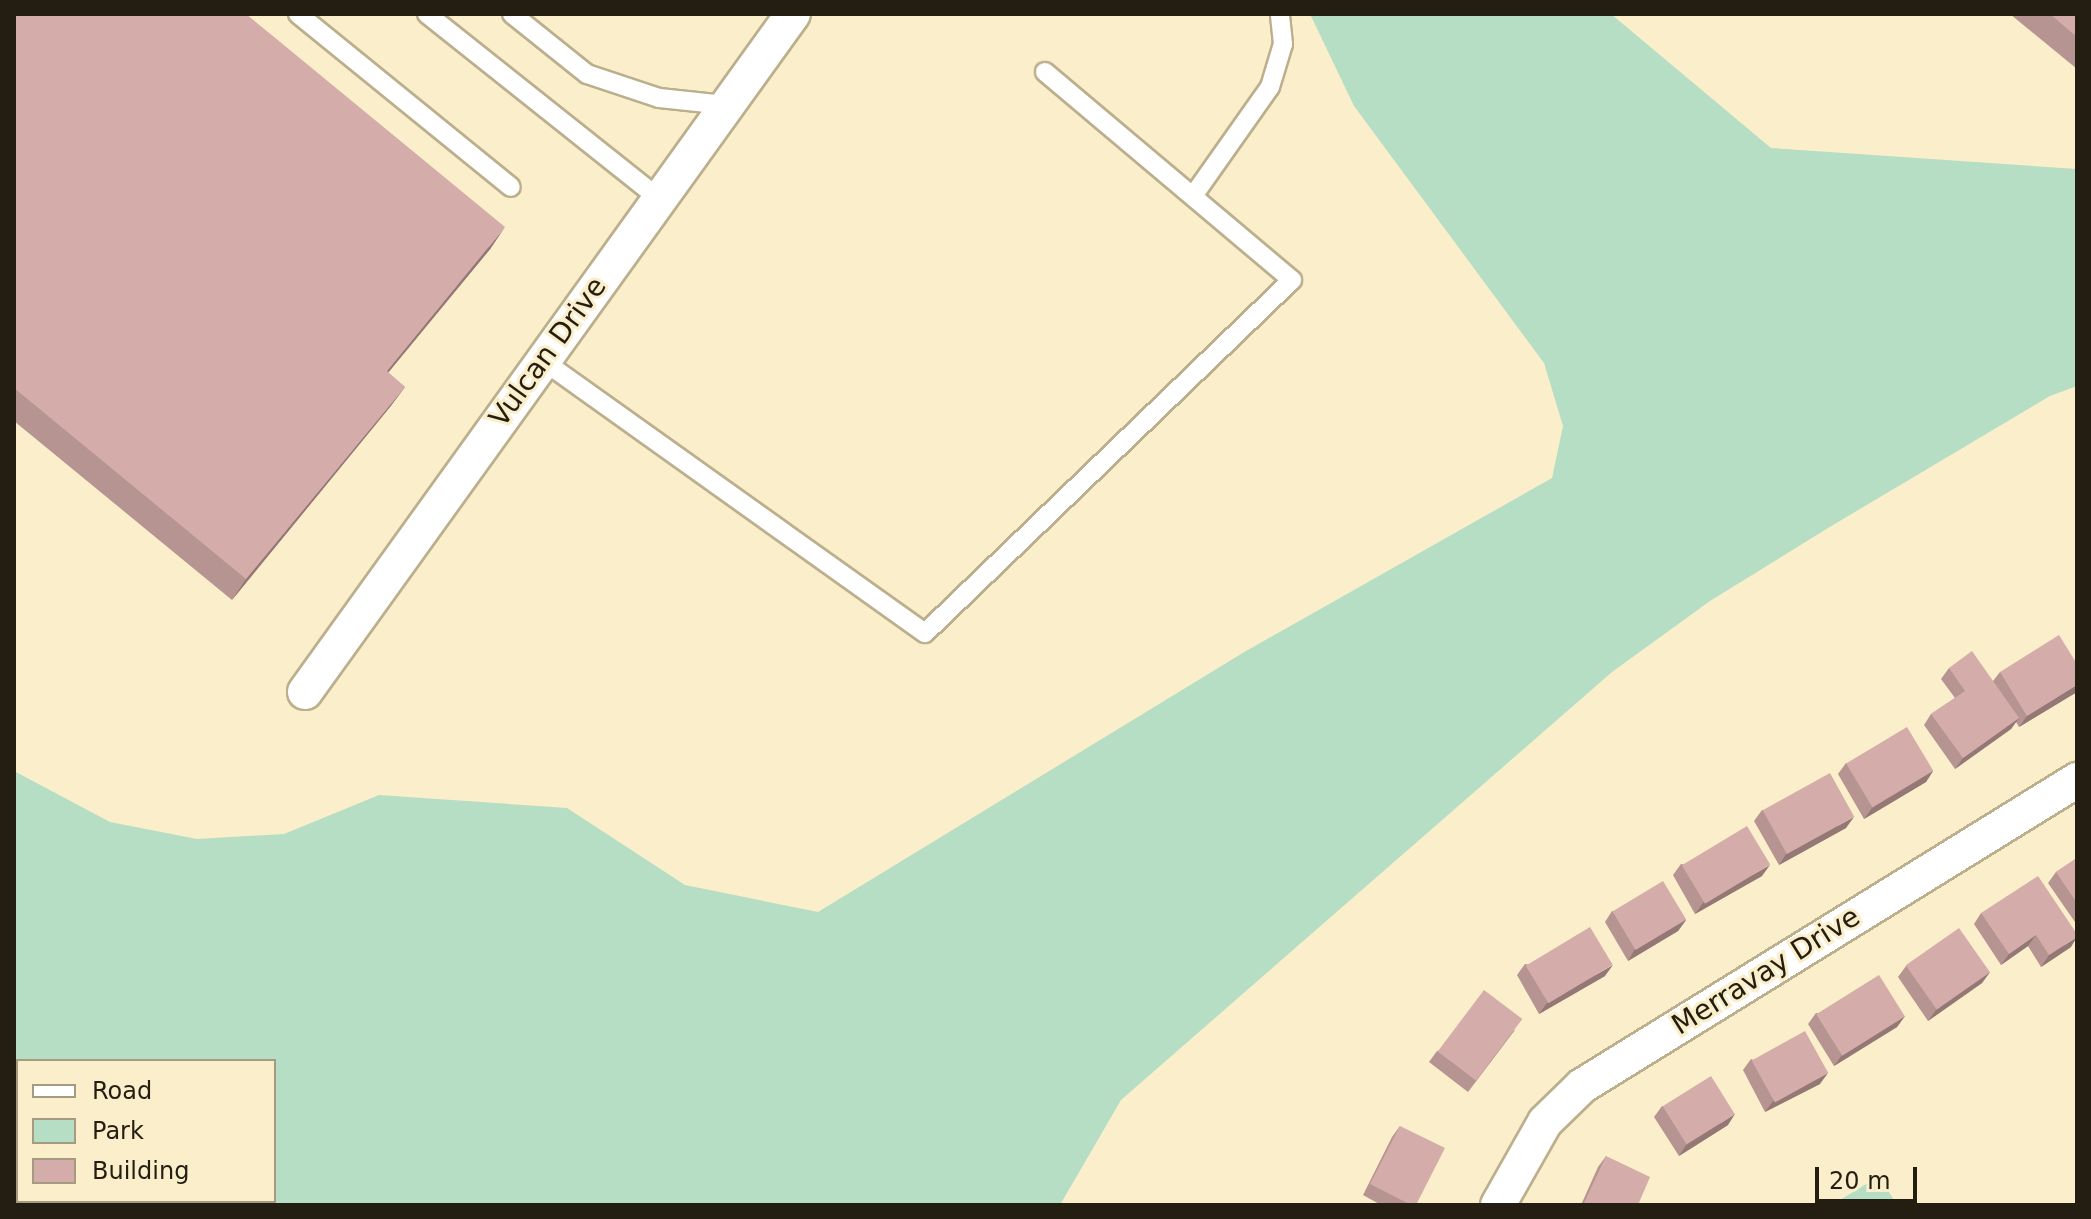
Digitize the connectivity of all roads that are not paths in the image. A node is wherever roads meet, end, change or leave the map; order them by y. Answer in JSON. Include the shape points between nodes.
{"nodes":[{"id":1,"x":298,"y":14,"type":"edge"},
{"id":2,"x":427,"y":14,"type":"edge"},
{"id":3,"x":512,"y":14,"type":"edge"},
{"id":4,"x":793,"y":14,"type":"edge"},
{"id":5,"x":1280,"y":14,"type":"edge"},
{"id":6,"x":1045,"y":72,"type":"dead end"},
{"id":7,"x":726,"y":105,"type":"junction"},
{"id":8,"x":511,"y":187,"type":"dead end"},
{"id":9,"x":1193,"y":196,"type":"junction"},
{"id":10,"x":658,"y":198,"type":"junction"},
{"id":11,"x":542,"y":360,"type":"junction"},
{"id":12,"x":305,"y":692,"type":"dead end"},
{"id":13,"x":2077,"y":780,"type":"edge"},
{"id":14,"x":1498,"y":1205,"type":"edge"}],
"edges":[{"from":1,"to":8,"type":"lane"},
{"from":2,"to":10,"type":"lane"},
{"from":3,"to":7,"type":"lane","via":[[587,74],[659,98]]},
{"from":4,"to":7,"type":"street","name":"Vulcan Drive"},
{"from":5,"to":9,"type":"lane","via":[[1283,44],[1270,87]]},
{"from":6,"to":9,"type":"lane"},
{"from":7,"to":10,"type":"street","name":"Vulcan Drive"},
{"from":9,"to":11,"type":"lane","via":[[1292,280],[925,633]]},
{"from":10,"to":11,"type":"street","name":"Vulcan Drive"},
{"from":11,"to":12,"type":"street","name":"Vulcan Drive"},
{"from":13,"to":14,"type":"street","name":"Merravay Drive","via":[[1582,1086],[1545,1122]]}]}
